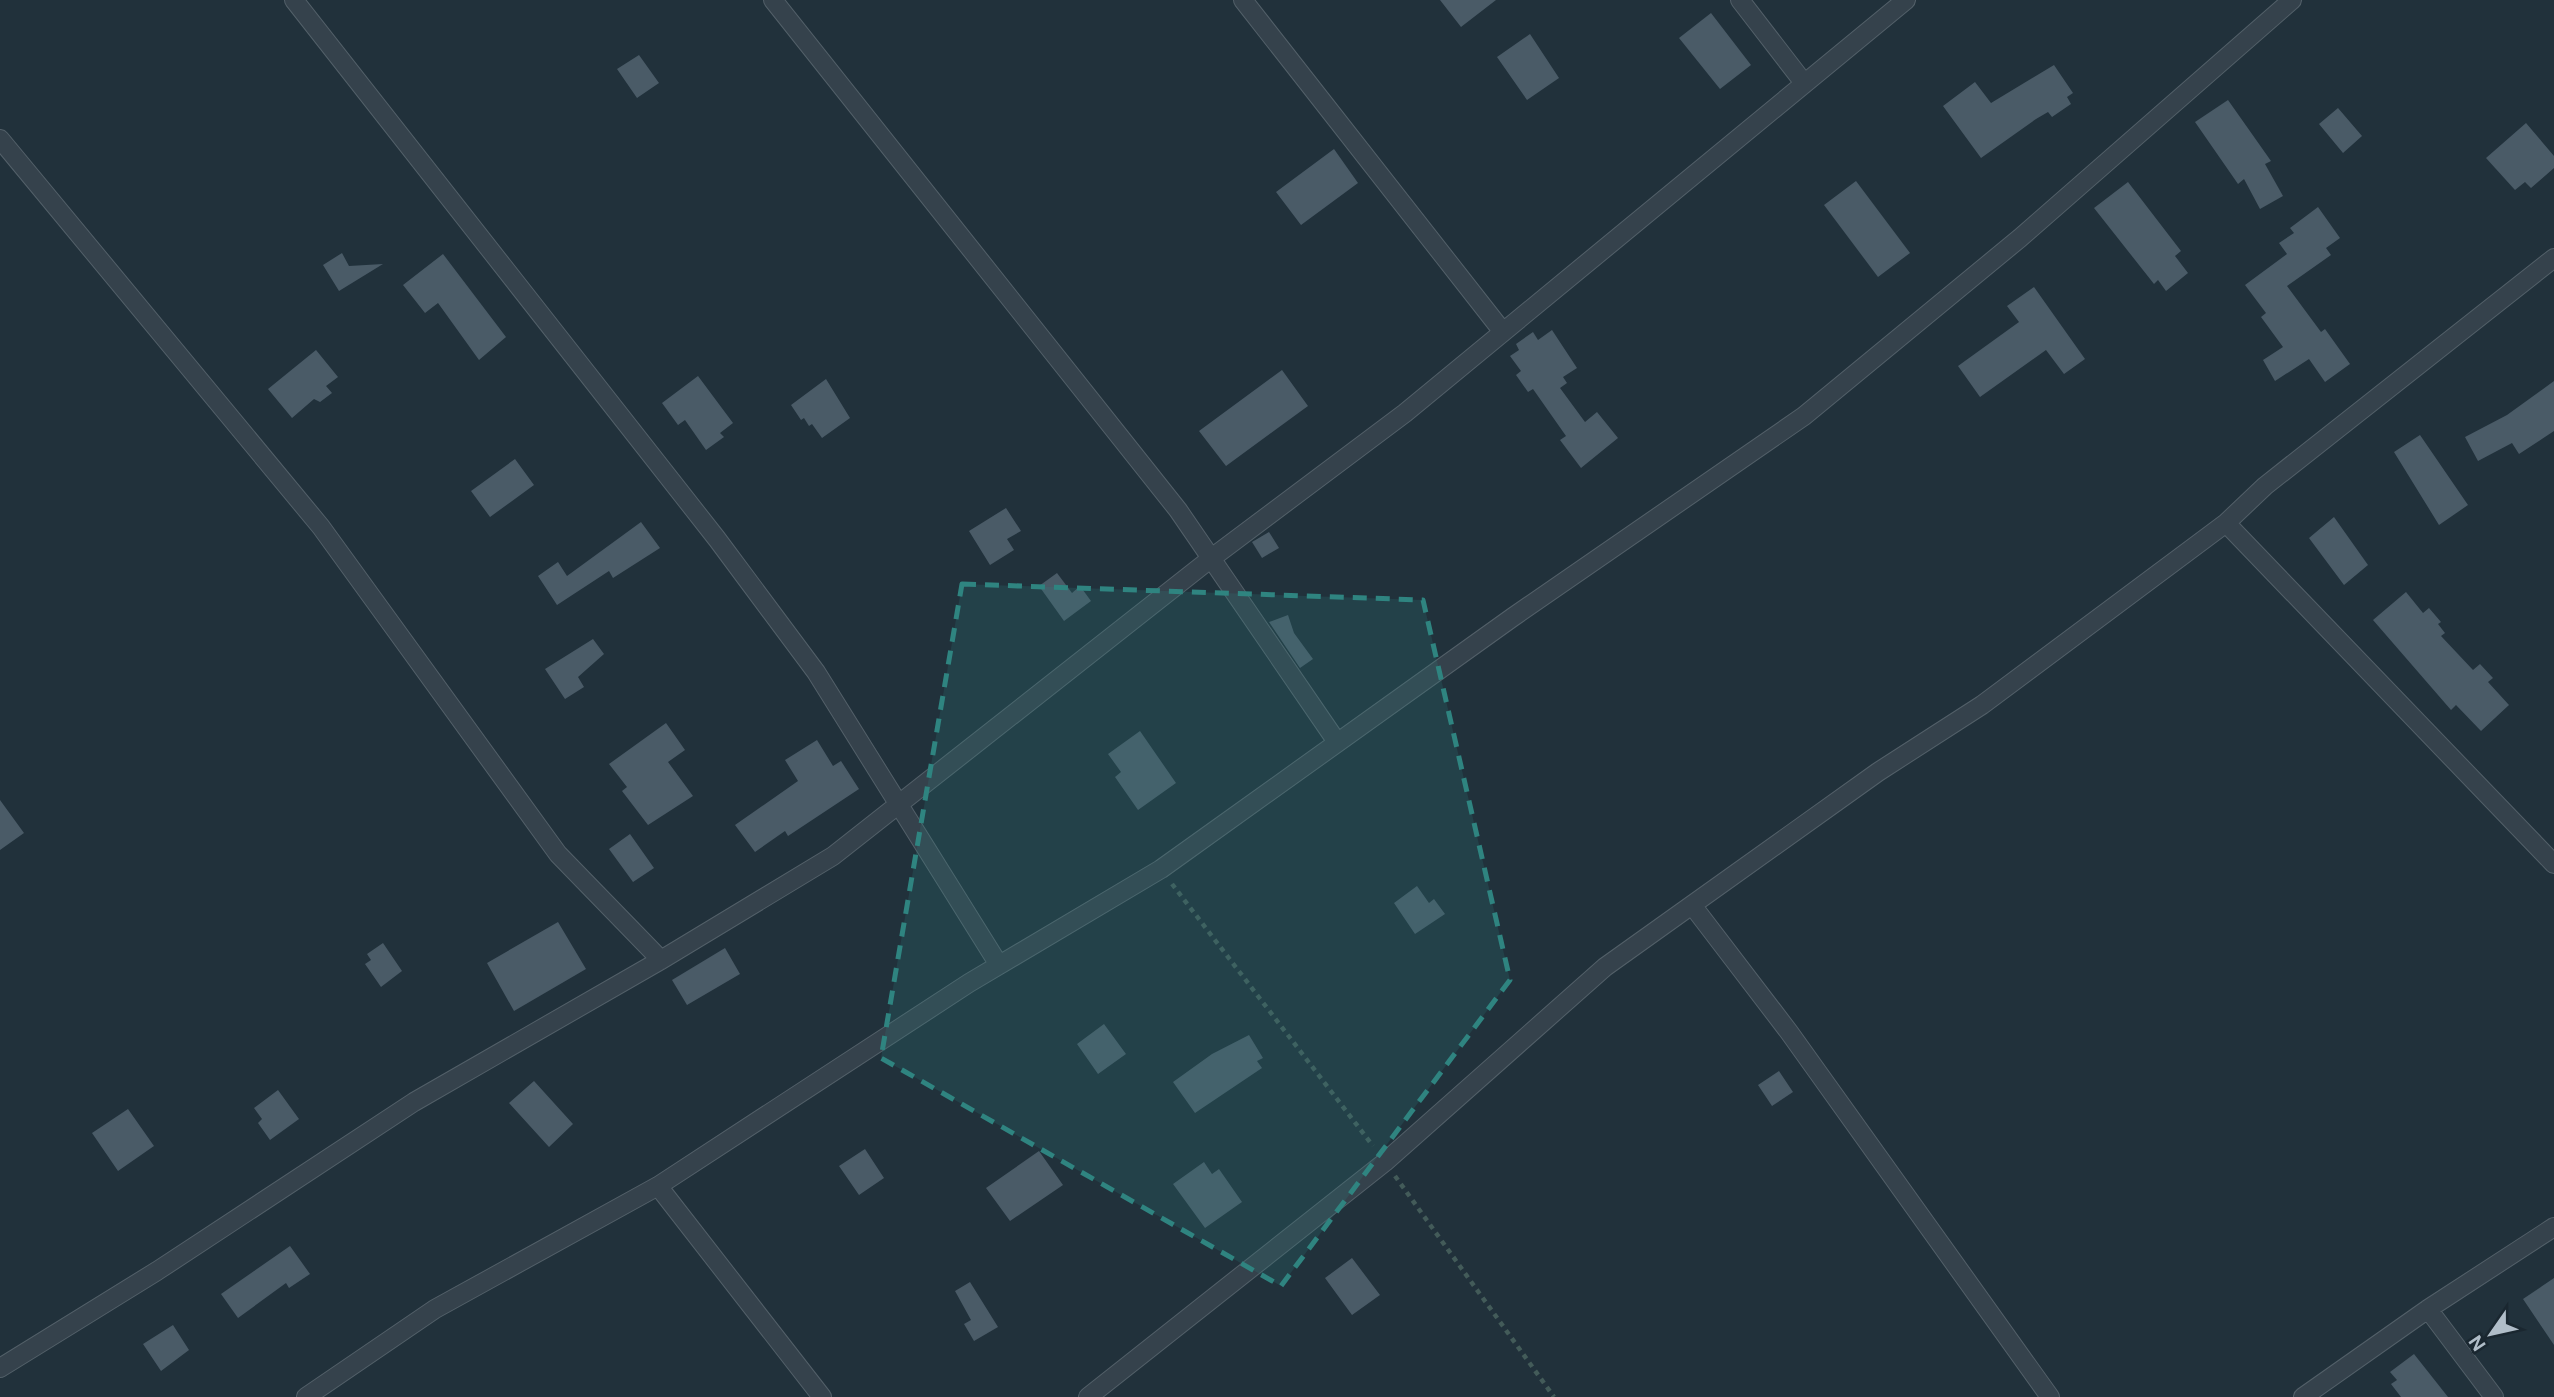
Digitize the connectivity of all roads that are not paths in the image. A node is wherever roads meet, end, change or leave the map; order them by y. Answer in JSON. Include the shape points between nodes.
{"nodes":[{"id":1,"x":294,"y":0,"type":"edge"},
{"id":2,"x":773,"y":0,"type":"edge"},
{"id":3,"x":1243,"y":0,"type":"edge"},
{"id":4,"x":1741,"y":0,"type":"edge"},
{"id":5,"x":1906,"y":0,"type":"edge"},
{"id":6,"x":2292,"y":0,"type":"edge"},
{"id":7,"x":1804,"y":83,"type":"junction"},
{"id":8,"x":0,"y":139,"type":"edge"},
{"id":9,"x":2554,"y":258,"type":"edge"},
{"id":10,"x":1503,"y":332,"type":"junction"},
{"id":11,"x":2226,"y":523,"type":"junction"},
{"id":12,"x":1209,"y":560,"type":"junction"},
{"id":13,"x":1337,"y":742,"type":"junction"},
{"id":14,"x":901,"y":803,"type":"junction"},
{"id":15,"x":2554,"y":864,"type":"edge"},
{"id":16,"x":1692,"y":905,"type":"junction"},
{"id":17,"x":661,"y":960,"type":"junction"},
{"id":18,"x":999,"y":965,"type":"junction"},
{"id":19,"x":658,"y":1186,"type":"junction"},
{"id":20,"x":2554,"y":1227,"type":"edge"},
{"id":21,"x":2428,"y":1309,"type":"junction"},
{"id":22,"x":0,"y":1368,"type":"edge"},
{"id":23,"x":306,"y":1397,"type":"edge"},
{"id":24,"x":822,"y":1397,"type":"edge"},
{"id":25,"x":1088,"y":1397,"type":"edge"},
{"id":26,"x":2050,"y":1397,"type":"edge"},
{"id":27,"x":2303,"y":1397,"type":"edge"},
{"id":28,"x":2494,"y":1397,"type":"edge"}],
"edges":[{"from":1,"to":14,"type":"street","via":[[717,539],[816,672]]},
{"from":2,"to":12,"type":"street","via":[[1178,510]]},
{"from":3,"to":10,"type":"street"},
{"from":4,"to":7,"type":"street"},
{"from":5,"to":7,"type":"street"},
{"from":6,"to":13,"type":"street","via":[[2020,238],[1804,416]]},
{"from":7,"to":10,"type":"street"},
{"from":8,"to":17,"type":"street","via":[[321,527],[558,854]]},
{"from":9,"to":11,"type":"street","via":[[2266,486]]},
{"from":10,"to":12,"type":"street","via":[[1405,413]]},
{"from":11,"to":15,"type":"street"},
{"from":11,"to":16,"type":"street","via":[[1982,705],[1878,772]]},
{"from":12,"to":13,"type":"street"},
{"from":12,"to":14,"type":"street"},
{"from":13,"to":18,"type":"street","via":[[1161,869]]},
{"from":14,"to":17,"type":"street","via":[[833,856]]},
{"from":14,"to":18,"type":"street"},
{"from":16,"to":25,"type":"street","via":[[1605,967],[1385,1162]]},
{"from":16,"to":26,"type":"street","via":[[1789,1032]]},
{"from":17,"to":22,"type":"street","via":[[414,1102]]},
{"from":18,"to":19,"type":"street"},
{"from":19,"to":23,"type":"street","via":[[435,1309]]},
{"from":19,"to":24,"type":"street"},
{"from":20,"to":21,"type":"street"},
{"from":21,"to":27,"type":"street"},
{"from":21,"to":28,"type":"street"}]}
